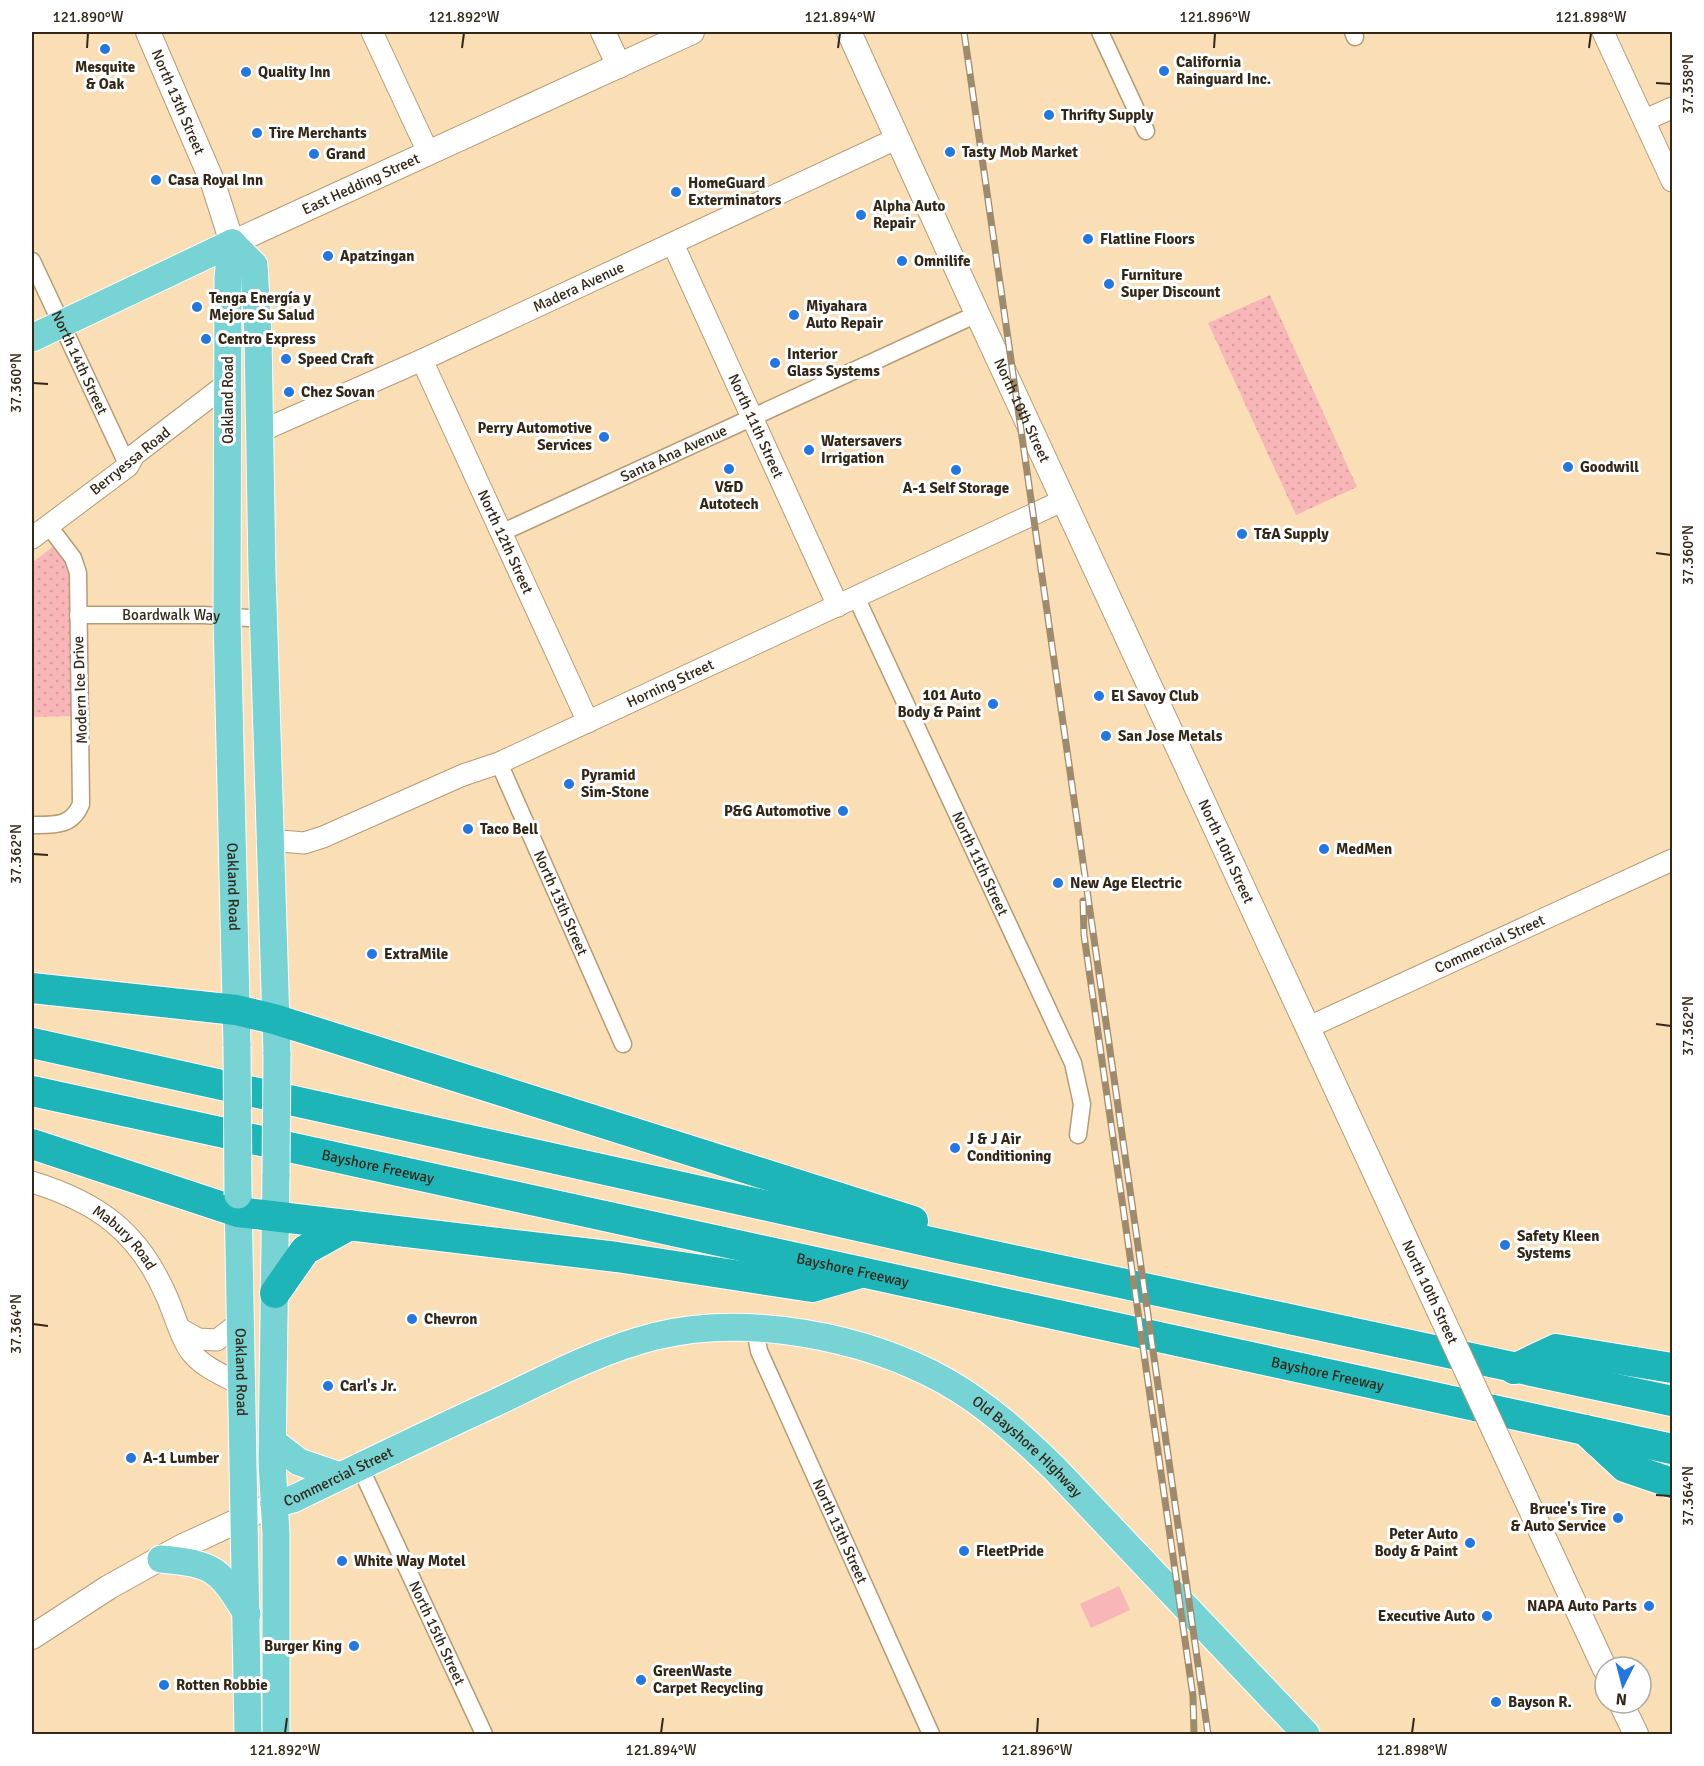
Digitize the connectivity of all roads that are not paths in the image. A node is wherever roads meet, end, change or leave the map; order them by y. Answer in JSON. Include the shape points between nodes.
{"nodes":[{"id":1,"x":148,"y":32,"type":"edge"},
{"id":2,"x":372,"y":32,"type":"edge"},
{"id":3,"x":603,"y":32,"type":"edge"},
{"id":4,"x":692,"y":32,"type":"edge"},
{"id":5,"x":1100,"y":32,"type":"edge"},
{"id":6,"x":1603,"y":32,"type":"edge"},
{"id":7,"x":846,"y":36,"type":"edge"},
{"id":8,"x":619,"y":66,"type":"junction"},
{"id":9,"x":1672,"y":108,"type":"edge"},
{"id":10,"x":1645,"y":120,"type":"junction"},
{"id":11,"x":1146,"y":131,"type":"dead end"},
{"id":12,"x":898,"y":138,"type":"junction"},
{"id":13,"x":428,"y":152,"type":"junction"},
{"id":14,"x":1672,"y":182,"type":"edge"},
{"id":15,"x":232,"y":243,"type":"junction"},
{"id":16,"x":673,"y":244,"type":"junction"},
{"id":17,"x":32,"y":261,"type":"edge"},
{"id":18,"x":977,"y":314,"type":"junction"},
{"id":19,"x":61,"y":325,"type":"junction"},
{"id":20,"x":32,"y":338,"type":"edge"},
{"id":21,"x":422,"y":360,"type":"junction"},
{"id":22,"x":228,"y":383,"type":"junction"},
{"id":23,"x":754,"y":418,"type":"junction"},
{"id":24,"x":259,"y":432,"type":"junction"},
{"id":25,"x":128,"y":466,"type":"junction"},
{"id":26,"x":1064,"y":500,"type":"junction"},
{"id":27,"x":48,"y":525,"type":"junction"},
{"id":28,"x":501,"y":533,"type":"junction"},
{"id":29,"x":32,"y":538,"type":"edge"},
{"id":30,"x":847,"y":601,"type":"junction"},
{"id":31,"x":78,"y":615,"type":"junction"},
{"id":32,"x":227,"y":617,"type":"junction"},
{"id":33,"x":264,"y":620,"type":"junction"},
{"id":34,"x":588,"y":722,"type":"junction"},
{"id":35,"x":499,"y":764,"type":"junction"},
{"id":36,"x":32,"y":825,"type":"edge"},
{"id":37,"x":269,"y":840,"type":"junction"},
{"id":38,"x":1672,"y":860,"type":"edge"},
{"id":39,"x":32,"y":988,"type":"edge"},
{"id":40,"x":236,"y":1010,"type":"junction"},
{"id":41,"x":274,"y":1019,"type":"junction"},
{"id":42,"x":1307,"y":1028,"type":"junction"},
{"id":43,"x":32,"y":1043,"type":"edge"},
{"id":44,"x":623,"y":1044,"type":"dead end"},
{"id":45,"x":32,"y":1091,"type":"edge"},
{"id":46,"x":1078,"y":1135,"type":"dead end"},
{"id":47,"x":32,"y":1144,"type":"edge"},
{"id":48,"x":32,"y":1182,"type":"edge"},
{"id":49,"x":238,"y":1204,"type":"junction"},
{"id":50,"x":275,"y":1209,"type":"junction"},
{"id":51,"x":350,"y":1225,"type":"junction"},
{"id":52,"x":962,"y":1249,"type":"junction"},
{"id":53,"x":862,"y":1273,"type":"junction"},
{"id":54,"x":275,"y":1293,"type":"junction"},
{"id":55,"x":239,"y":1323,"type":"junction"},
{"id":56,"x":755,"y":1329,"type":"junction"},
{"id":57,"x":182,"y":1330,"type":"junction"},
{"id":58,"x":657,"y":1336,"type":"joint"},
{"id":59,"x":1514,"y":1368,"type":"junction"},
{"id":60,"x":1672,"y":1368,"type":"edge"},
{"id":61,"x":242,"y":1385,"type":"junction"},
{"id":62,"x":1672,"y":1401,"type":"edge"},
{"id":63,"x":1584,"y":1430,"type":"junction"},
{"id":64,"x":273,"y":1442,"type":"junction"},
{"id":65,"x":1672,"y":1449,"type":"edge"},
{"id":66,"x":350,"y":1472,"type":"junction"},
{"id":67,"x":1672,"y":1483,"type":"edge"},
{"id":68,"x":274,"y":1504,"type":"junction"},
{"id":69,"x":244,"y":1519,"type":"junction"},
{"id":70,"x":161,"y":1559,"type":"junction"},
{"id":71,"x":247,"y":1614,"type":"junction"},
{"id":72,"x":32,"y":1637,"type":"edge"},
{"id":73,"x":1598,"y":1655,"type":"edge"},
{"id":74,"x":1627,"y":1715,"type":"edge"},
{"id":75,"x":248,"y":1734,"type":"edge"},
{"id":76,"x":276,"y":1734,"type":"edge"},
{"id":77,"x":484,"y":1734,"type":"edge"},
{"id":78,"x":931,"y":1734,"type":"edge"},
{"id":79,"x":1306,"y":1734,"type":"edge"},
{"id":80,"x":1636,"y":1734,"type":"edge"}],
"edges":[{"from":1,"to":15,"type":"main road","name":"North 13th Street","via":[[213,183]]},
{"from":2,"to":13,"type":"street"},
{"from":3,"to":8,"type":"main road"},
{"from":4,"to":8,"type":"main road","name":"East Hedding Street"},
{"from":5,"to":11,"type":"street"},
{"from":6,"to":10,"type":"street"},
{"from":7,"to":12,"type":"main road","name":"North 10th Street"},
{"from":8,"to":13,"type":"main road","name":"East Hedding Street"},
{"from":9,"to":10,"type":"street"},
{"from":10,"to":14,"type":"street"},
{"from":12,"to":16,"type":"street","name":"Madera Avenue"},
{"from":12,"to":18,"type":"main road","name":"North 10th Street"},
{"from":13,"to":15,"type":"main road","name":"East Hedding Street"},
{"from":15,"to":19,"type":"main road","name":"East Hedding Street"},
{"from":15,"to":22,"type":"main road","name":"Oakland Road","via":[[228,277]]},
{"from":15,"to":24,"type":"main road","name":"Oakland Road","via":[[254,265]]},
{"from":16,"to":21,"type":"street","name":"Madera Avenue"},
{"from":16,"to":23,"type":"street","name":"North 11th Street"},
{"from":17,"to":19,"type":"street","name":"North 14th Street"},
{"from":18,"to":23,"type":"street","name":"Santa Ana Avenue"},
{"from":18,"to":26,"type":"main road","name":"North 10th Street"},
{"from":19,"to":20,"type":"main road","name":"East Hedding Street"},
{"from":19,"to":25,"type":"street","name":"North 14th Street"},
{"from":21,"to":24,"type":"street","name":"Madera Avenue"},
{"from":21,"to":28,"type":"street","name":"North 12th Street"},
{"from":22,"to":25,"type":"street","name":"Berryessa Road","via":[[134,455]]},
{"from":22,"to":32,"type":"main road","name":"Oakland Road"},
{"from":23,"to":28,"type":"street","name":"Santa Ana Avenue"},
{"from":23,"to":30,"type":"street","name":"North 11th Street"},
{"from":24,"to":33,"type":"main road","name":"Oakland Road"},
{"from":25,"to":27,"type":"street","name":"Berryessa Road"},
{"from":26,"to":30,"type":"street","name":"Horning Street"},
{"from":26,"to":42,"type":"main road","name":"North 10th Street"},
{"from":27,"to":29,"type":"street","name":"Berryessa Road"},
{"from":27,"to":31,"type":"street","name":"Modern Ice Drive","via":[[73,558],[78,573]]},
{"from":28,"to":34,"type":"street","name":"North 12th Street"},
{"from":30,"to":34,"type":"street","name":"Horning Street"},
{"from":30,"to":46,"type":"street","name":"North 11th Street","via":[[1073,1063],[1082,1104]]},
{"from":31,"to":32,"type":"street","name":"Boardwalk Way"},
{"from":31,"to":36,"type":"street","name":"Modern Ice Drive","via":[[81,804],[71,820]]},
{"from":32,"to":33,"type":"street","name":"Boardwalk Way"},
{"from":32,"to":40,"type":"main road","name":"Oakland Road"},
{"from":33,"to":37,"type":"main road","name":"Oakland Road"},
{"from":34,"to":35,"type":"street","name":"Horning Street"},
{"from":35,"to":37,"type":"street","name":"Horning Street","via":[[463,775],[324,837],[304,843]]},
{"from":35,"to":44,"type":"street","name":"North 13th Street"},
{"from":37,"to":41,"type":"main road","name":"Oakland Road"},
{"from":38,"to":42,"type":"street","name":"Commercial Street"},
{"from":39,"to":40,"type":"highway"},
{"from":40,"to":41,"type":"highway"},
{"from":40,"to":49,"type":"main road","name":"Oakland Road","bridge":true},
{"from":41,"to":50,"type":"main road","name":"Oakland Road","bridge":true},
{"from":41,"to":52,"type":"highway","via":[[907,1217]]},
{"from":42,"to":73,"type":"main road","name":"North 10th Street","bridge":true},
{"from":43,"to":52,"type":"highway"},
{"from":45,"to":53,"type":"highway","name":"Bayshore Freeway"},
{"from":47,"to":49,"type":"highway"},
{"from":48,"to":57,"type":"street","name":"Mabury Road","via":[[54,1188],[100,1211],[132,1238],[154,1267]]},
{"from":49,"to":50,"type":"highway"},
{"from":49,"to":55,"type":"main road","name":"Oakland Road"},
{"from":50,"to":51,"type":"highway"},
{"from":50,"to":54,"type":"main road","name":"Oakland Road"},
{"from":51,"to":53,"type":"highway","via":[[617,1257],[813,1287]]},
{"from":51,"to":54,"type":"highway","via":[[305,1250]]},
{"from":52,"to":59,"type":"highway"},
{"from":53,"to":63,"type":"highway","name":"Bayshore Freeway"},
{"from":54,"to":64,"type":"main road","name":"Oakland Road"},
{"from":55,"to":57,"type":"street","via":[[217,1340],[198,1339]]},
{"from":55,"to":61,"type":"main road","name":"Oakland Road"},
{"from":56,"to":58,"type":"main road","name":"Old Bayshore Highway"},
{"from":56,"to":78,"type":"street","name":"North 13th Street","via":[[759,1351]]},
{"from":56,"to":79,"type":"main road","name":"Old Bayshore Highway","via":[[816,1335],[861,1345],[946,1382],[1012,1428],[1055,1468]]},
{"from":57,"to":61,"type":"street","name":"Mabury Road","via":[[192,1354]]},
{"from":58,"to":66,"type":"main road","name":"Commercial Street","via":[[560,1372]]},
{"from":59,"to":60,"type":"highway","via":[[1556,1349]]},
{"from":59,"to":62,"type":"highway"},
{"from":61,"to":69,"type":"main road","name":"Oakland Road"},
{"from":63,"to":65,"type":"highway","name":"Bayshore Freeway"},
{"from":63,"to":67,"type":"highway","via":[[1624,1467]]},
{"from":64,"to":66,"type":"main road","via":[[299,1462]]},
{"from":64,"to":68,"type":"main road","name":"Oakland Road"},
{"from":66,"to":68,"type":"main road","name":"Commercial Street"},
{"from":66,"to":77,"type":"street","name":"North 15th Street"},
{"from":68,"to":69,"type":"main road","name":"Commercial Street"},
{"from":68,"to":76,"type":"main road","name":"Oakland Road"},
{"from":69,"to":70,"type":"main road","name":"Commercial Street"},
{"from":69,"to":71,"type":"main road","name":"Oakland Road"},
{"from":70,"to":71,"type":"main road","via":[[213,1569],[229,1585]]},
{"from":70,"to":72,"type":"main road","name":"Commercial Street"},
{"from":71,"to":75,"type":"main road","name":"Oakland Road"},
{"from":74,"to":80,"type":"main road"}]}
